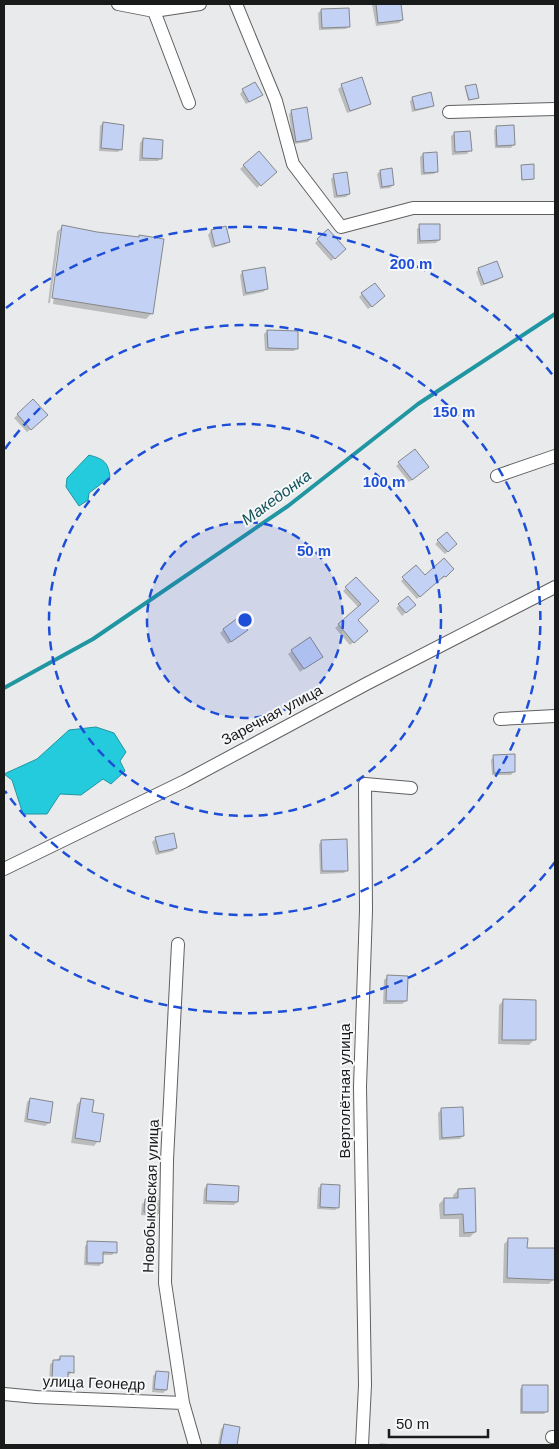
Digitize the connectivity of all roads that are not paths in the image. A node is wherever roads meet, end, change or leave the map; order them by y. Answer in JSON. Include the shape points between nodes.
{"nodes":[{"id":1,"x":118,"y":4,"type":"edge"},
{"id":2,"x":200,"y":4,"type":"edge"},
{"id":3,"x":236,"y":4,"type":"edge"},
{"id":4,"x":163,"y":8,"type":"edge"},
{"id":5,"x":189,"y":103,"type":"dead end"},
{"id":6,"x":555,"y":109,"type":"edge"},
{"id":7,"x":449,"y":112,"type":"dead end"},
{"id":8,"x":555,"y":208,"type":"edge"},
{"id":9,"x":555,"y":456,"type":"edge"},
{"id":10,"x":498,"y":476,"type":"dead end"},
{"id":11,"x":555,"y":587,"type":"edge"},
{"id":12,"x":555,"y":716,"type":"edge"},
{"id":13,"x":500,"y":719,"type":"dead end"},
{"id":14,"x":411,"y":788,"type":"dead end"},
{"id":15,"x":4,"y":869,"type":"edge"},
{"id":16,"x":178,"y":944,"type":"dead end"},
{"id":17,"x":4,"y":1394,"type":"edge"},
{"id":18,"x":183,"y":1403,"type":"junction"},
{"id":19,"x":195,"y":1445,"type":"edge"},
{"id":20,"x":362,"y":1445,"type":"edge"}],
"edges":[{"from":1,"to":4,"type":"street"},
{"from":2,"to":4,"type":"street"},
{"from":3,"to":8,"type":"street","via":[[276,101],[293,164],[341,228],[412,208]]},
{"from":4,"to":5,"type":"street"},
{"from":6,"to":7,"type":"street"},
{"from":9,"to":10,"type":"street"},
{"from":11,"to":15,"type":"street","name":"Заречная улица","via":[[185,781]]},
{"from":12,"to":13,"type":"street"},
{"from":14,"to":20,"type":"street","name":"Вертолётная улица","via":[[365,784],[366,910],[360,1087],[365,1385]]},
{"from":16,"to":18,"type":"street","name":"Новобыковская улица","via":[[167,1160],[165,1283]]},
{"from":17,"to":18,"type":"street","name":"улица Геонедр"},
{"from":18,"to":19,"type":"street","name":"Новобыковская улица"}]}
